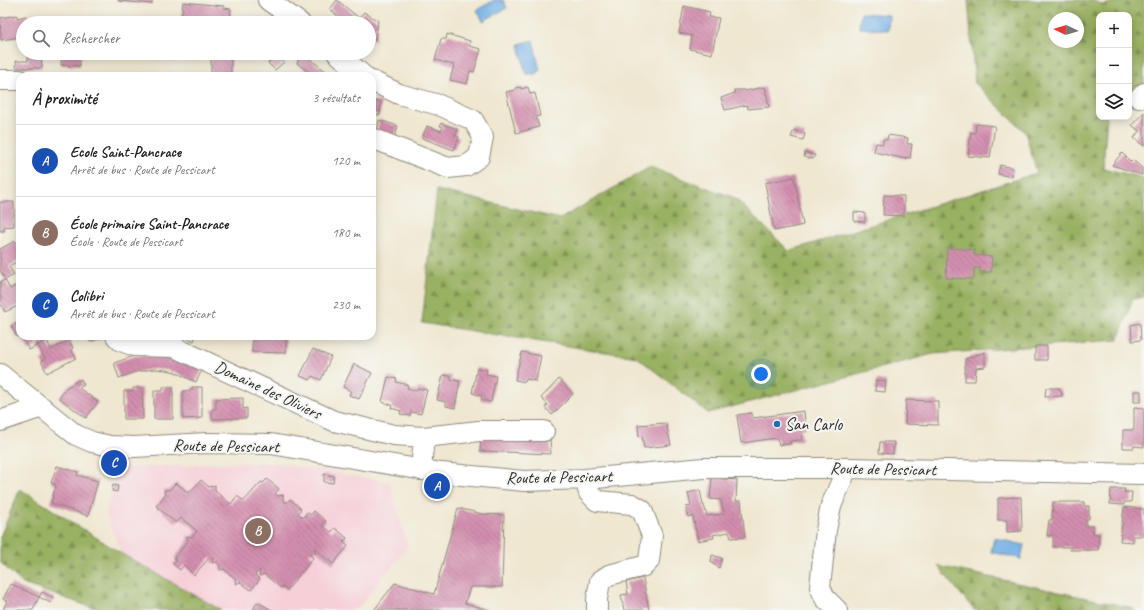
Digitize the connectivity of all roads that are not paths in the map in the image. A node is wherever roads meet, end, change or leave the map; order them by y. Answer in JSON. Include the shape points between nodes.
{"nodes":[{"id":1,"x":268,"y":0,"type":"edge"},
{"id":2,"x":290,"y":16,"type":"edge"},
{"id":3,"x":345,"y":60,"type":"edge"},
{"id":4,"x":359,"y":72,"type":"edge"},
{"id":5,"x":0,"y":80,"type":"edge"},
{"id":6,"x":16,"y":80,"type":"edge"},
{"id":7,"x":376,"y":83,"type":"edge"},
{"id":8,"x":376,"y":140,"type":"edge"},
{"id":9,"x":119,"y":340,"type":"edge"},
{"id":10,"x":0,"y":374,"type":"edge"},
{"id":11,"x":42,"y":407,"type":"junction"},
{"id":12,"x":0,"y":421,"type":"edge"},
{"id":13,"x":544,"y":431,"type":"dead end"},
{"id":14,"x":424,"y":437,"type":"junction"},
{"id":15,"x":846,"y":468,"type":"junction"},
{"id":16,"x":421,"y":470,"type":"junction"},
{"id":17,"x":1144,"y":474,"type":"edge"},
{"id":18,"x":585,"y":479,"type":"junction"},
{"id":19,"x":597,"y":610,"type":"edge"},
{"id":20,"x":837,"y":610,"type":"edge"}],
"edges":[{"from":1,"to":2,"type":"street"},
{"from":3,"to":4,"type":"street"},
{"from":5,"to":6,"type":"street"},
{"from":7,"to":8,"type":"street","via":[[399,94],[439,105],[473,120],[483,137],[479,157],[466,166],[448,168]]},
{"from":9,"to":14,"type":"street","name":"Domaine des Oliviers","via":[[136,346],[174,347],[334,421],[394,435]]},
{"from":10,"to":11,"type":"street","name":"Route de Pessicart"},
{"from":11,"to":12,"type":"street"},
{"from":11,"to":16,"type":"street","name":"Route de Pessicart","via":[[76,435],[110,446],[271,444]]},
{"from":13,"to":14,"type":"street","name":"Domaine des Oliviers","via":[[479,431]]},
{"from":14,"to":16,"type":"street"},
{"from":15,"to":17,"type":"street","name":"Route de Pessicart"},
{"from":15,"to":18,"type":"street","name":"Route de Pessicart","via":[[704,468]]},
{"from":15,"to":20,"type":"street","via":[[831,506],[820,587],[825,598]]},
{"from":16,"to":18,"type":"street","name":"Route de Pessicart","via":[[524,480]]},
{"from":18,"to":19,"type":"street","via":[[589,493],[597,501],[632,504],[642,510],[652,536],[649,561],[644,566],[609,575],[600,581]]}]}
